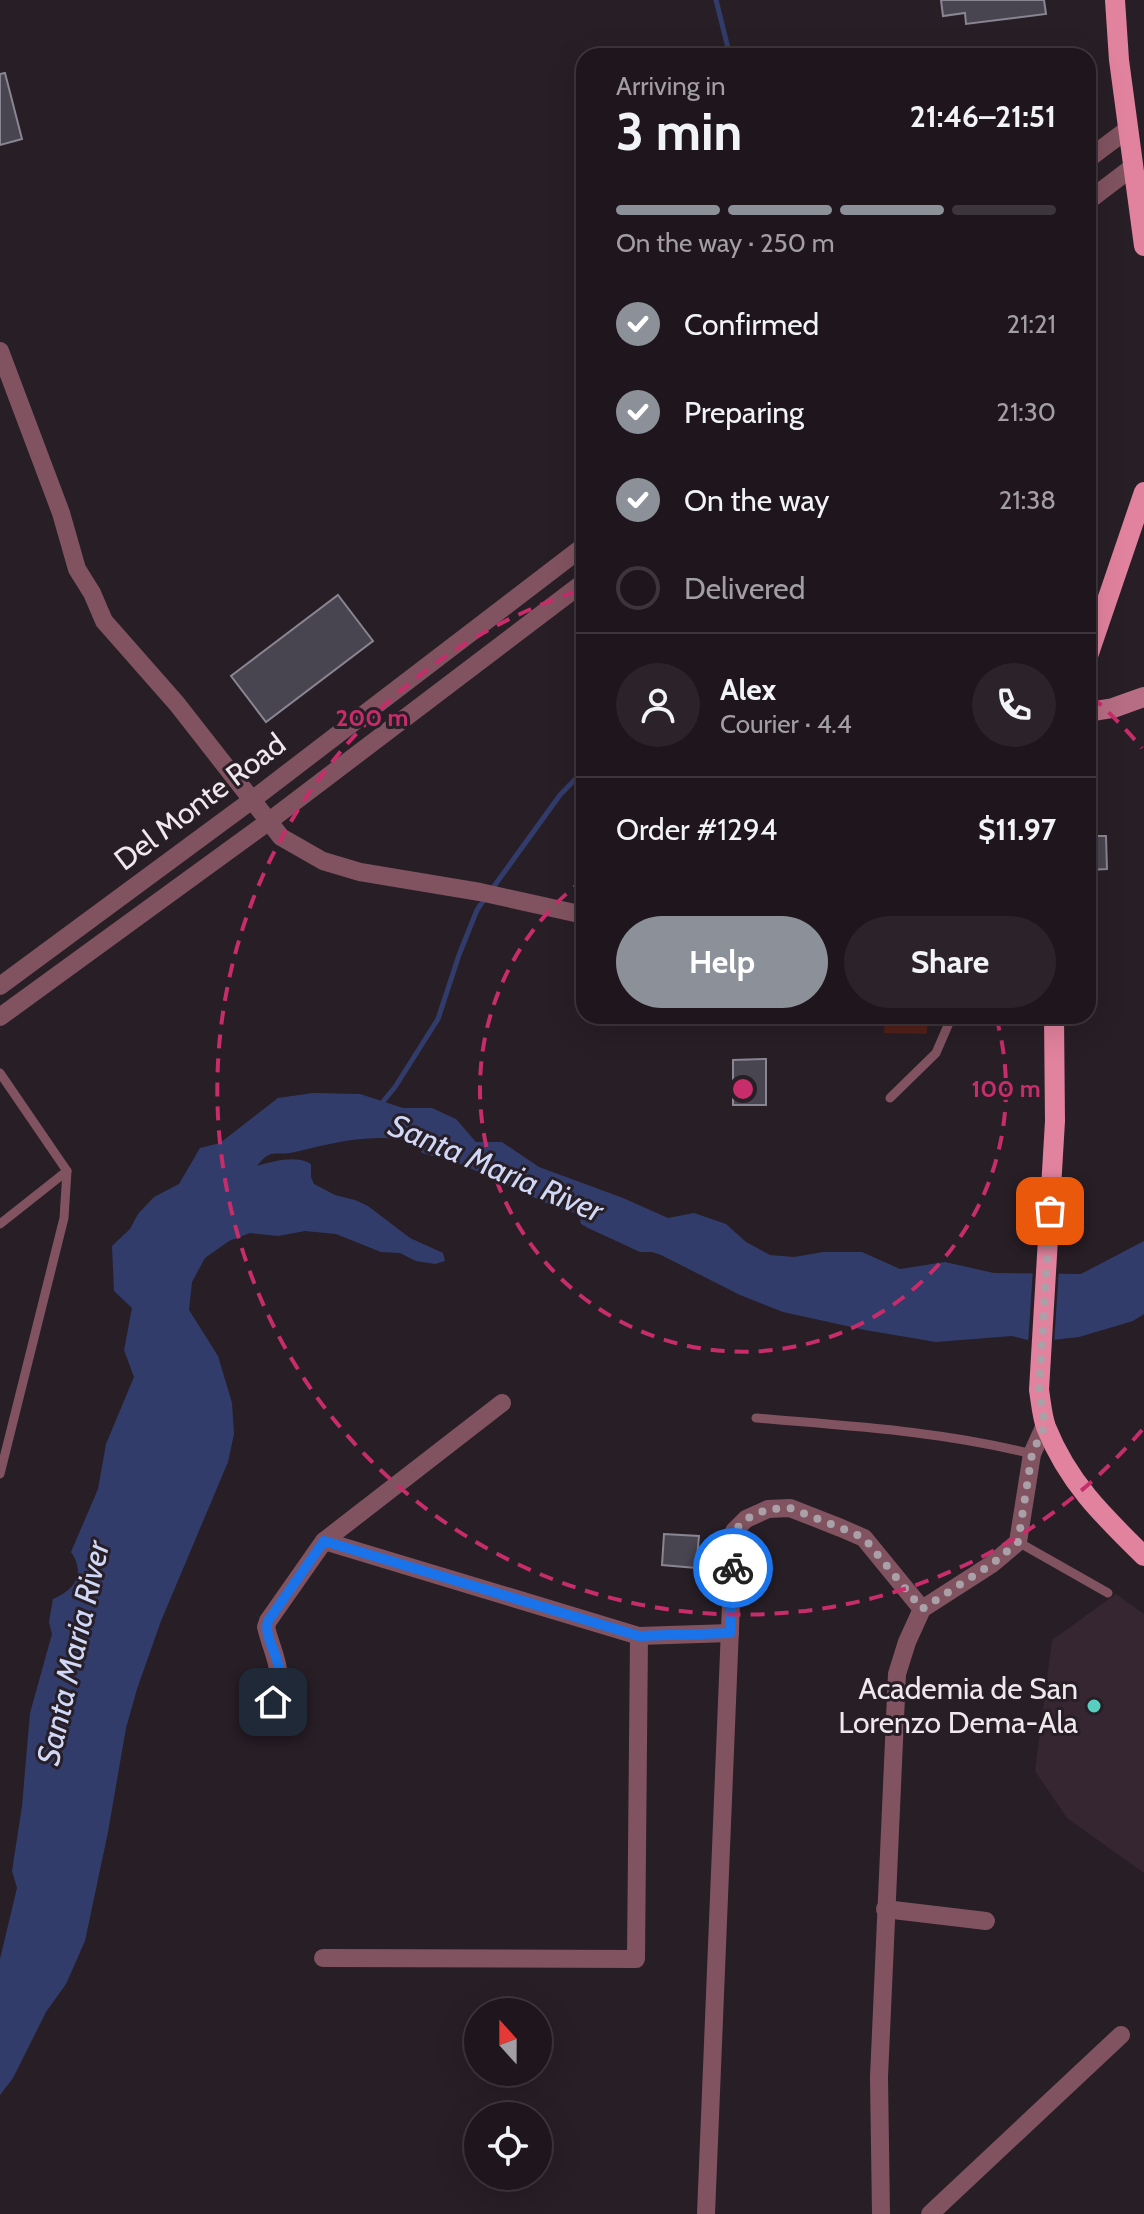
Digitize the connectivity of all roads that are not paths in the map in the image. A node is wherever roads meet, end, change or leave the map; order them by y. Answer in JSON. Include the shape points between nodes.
{"nodes":[{"id":1,"x":1115,"y":0,"type":"edge"},
{"id":2,"x":1128,"y":129,"type":"junction"},
{"id":3,"x":1096,"y":153,"type":"edge"},
{"id":4,"x":1134,"y":166,"type":"junction"},
{"id":5,"x":1096,"y":195,"type":"edge"},
{"id":6,"x":1143,"y":238,"type":"edge"},
{"id":7,"x":0,"y":351,"type":"edge"},
{"id":8,"x":1144,"y":492,"type":"edge"},
{"id":9,"x":576,"y":552,"type":"edge"},
{"id":10,"x":576,"y":588,"type":"edge"},
{"id":11,"x":1096,"y":633,"type":"edge"},
{"id":12,"x":1144,"y":697,"type":"edge"},
{"id":13,"x":1096,"y":711,"type":"edge"},
{"id":14,"x":252,"y":800,"type":"junction"},
{"id":15,"x":268,"y":822,"type":"junction"},
{"id":16,"x":576,"y":913,"type":"edge"},
{"id":17,"x":0,"y":986,"type":"edge"},
{"id":18,"x":0,"y":1017,"type":"edge"},
{"id":19,"x":949,"y":1024,"type":"edge"},
{"id":20,"x":1054,"y":1024,"type":"edge"},
{"id":21,"x":0,"y":1073,"type":"edge"},
{"id":22,"x":890,"y":1098,"type":"dead end"},
{"id":23,"x":67,"y":1171,"type":"junction"},
{"id":24,"x":0,"y":1224,"type":"edge"},
{"id":25,"x":502,"y":1403,"type":"dead end"},
{"id":26,"x":756,"y":1418,"type":"dead end"},
{"id":27,"x":1045,"y":1425,"type":"junction"},
{"id":28,"x":1032,"y":1454,"type":"junction"},
{"id":29,"x":0,"y":1474,"type":"edge"},
{"id":30,"x":324,"y":1541,"type":"junction"},
{"id":31,"x":1018,"y":1542,"type":"junction"},
{"id":32,"x":1144,"y":1556,"type":"edge"},
{"id":33,"x":1108,"y":1593,"type":"dead end"},
{"id":34,"x":922,"y":1609,"type":"junction"},
{"id":35,"x":730,"y":1633,"type":"junction"},
{"id":36,"x":639,"y":1636,"type":"junction"},
{"id":37,"x":273,"y":1702,"type":"dead end"},
{"id":38,"x":885,"y":1909,"type":"junction"},
{"id":39,"x":986,"y":1921,"type":"dead end"},
{"id":40,"x":323,"y":1958,"type":"dead end"},
{"id":41,"x":1121,"y":2035,"type":"dead end"},
{"id":42,"x":706,"y":2214,"type":"edge"},
{"id":43,"x":881,"y":2214,"type":"edge"},
{"id":44,"x":930,"y":2214,"type":"edge"}],
"edges":[{"from":1,"to":2,"type":"main road"},
{"from":2,"to":3,"type":"street"},
{"from":2,"to":4,"type":"main road"},
{"from":4,"to":5,"type":"street"},
{"from":4,"to":6,"type":"main road"},
{"from":7,"to":14,"type":"street","via":[[77,569],[104,621]]},
{"from":8,"to":11,"type":"main road"},
{"from":9,"to":14,"type":"street","name":"Del Monte Road"},
{"from":10,"to":15,"type":"street","name":"Del Monte Road"},
{"from":12,"to":13,"type":"street"},
{"from":14,"to":15,"type":"street"},
{"from":14,"to":17,"type":"street","name":"Del Monte Road"},
{"from":15,"to":16,"type":"street","via":[[288,843],[360,872]]},
{"from":15,"to":18,"type":"street","name":"Del Monte Road"},
{"from":19,"to":22,"type":"lane","via":[[936,1053]]},
{"from":20,"to":27,"type":"main road","via":[[1055,1121],[1039,1390]]},
{"from":21,"to":23,"type":"lane"},
{"from":23,"to":24,"type":"lane"},
{"from":23,"to":29,"type":"lane","via":[[64,1218]]},
{"from":25,"to":30,"type":"street"},
{"from":26,"to":28,"type":"lane","via":[[894,1430]]},
{"from":27,"to":28,"type":"street"},
{"from":27,"to":32,"type":"main road","via":[[1074,1481]]},
{"from":28,"to":31,"type":"street"},
{"from":30,"to":36,"type":"street"},
{"from":30,"to":37,"type":"street","via":[[266,1627],[279,1666]]},
{"from":31,"to":33,"type":"lane"},
{"from":31,"to":34,"type":"street"},
{"from":34,"to":35,"type":"street","via":[[864,1538],[790,1508],[768,1509],[734,1531]]},
{"from":34,"to":38,"type":"street","via":[[897,1674]]},
{"from":35,"to":36,"type":"street"},
{"from":35,"to":42,"type":"street"},
{"from":36,"to":40,"type":"street","via":[[636,1959]]},
{"from":38,"to":39,"type":"street"},
{"from":38,"to":43,"type":"street"},
{"from":41,"to":44,"type":"street"}]}
